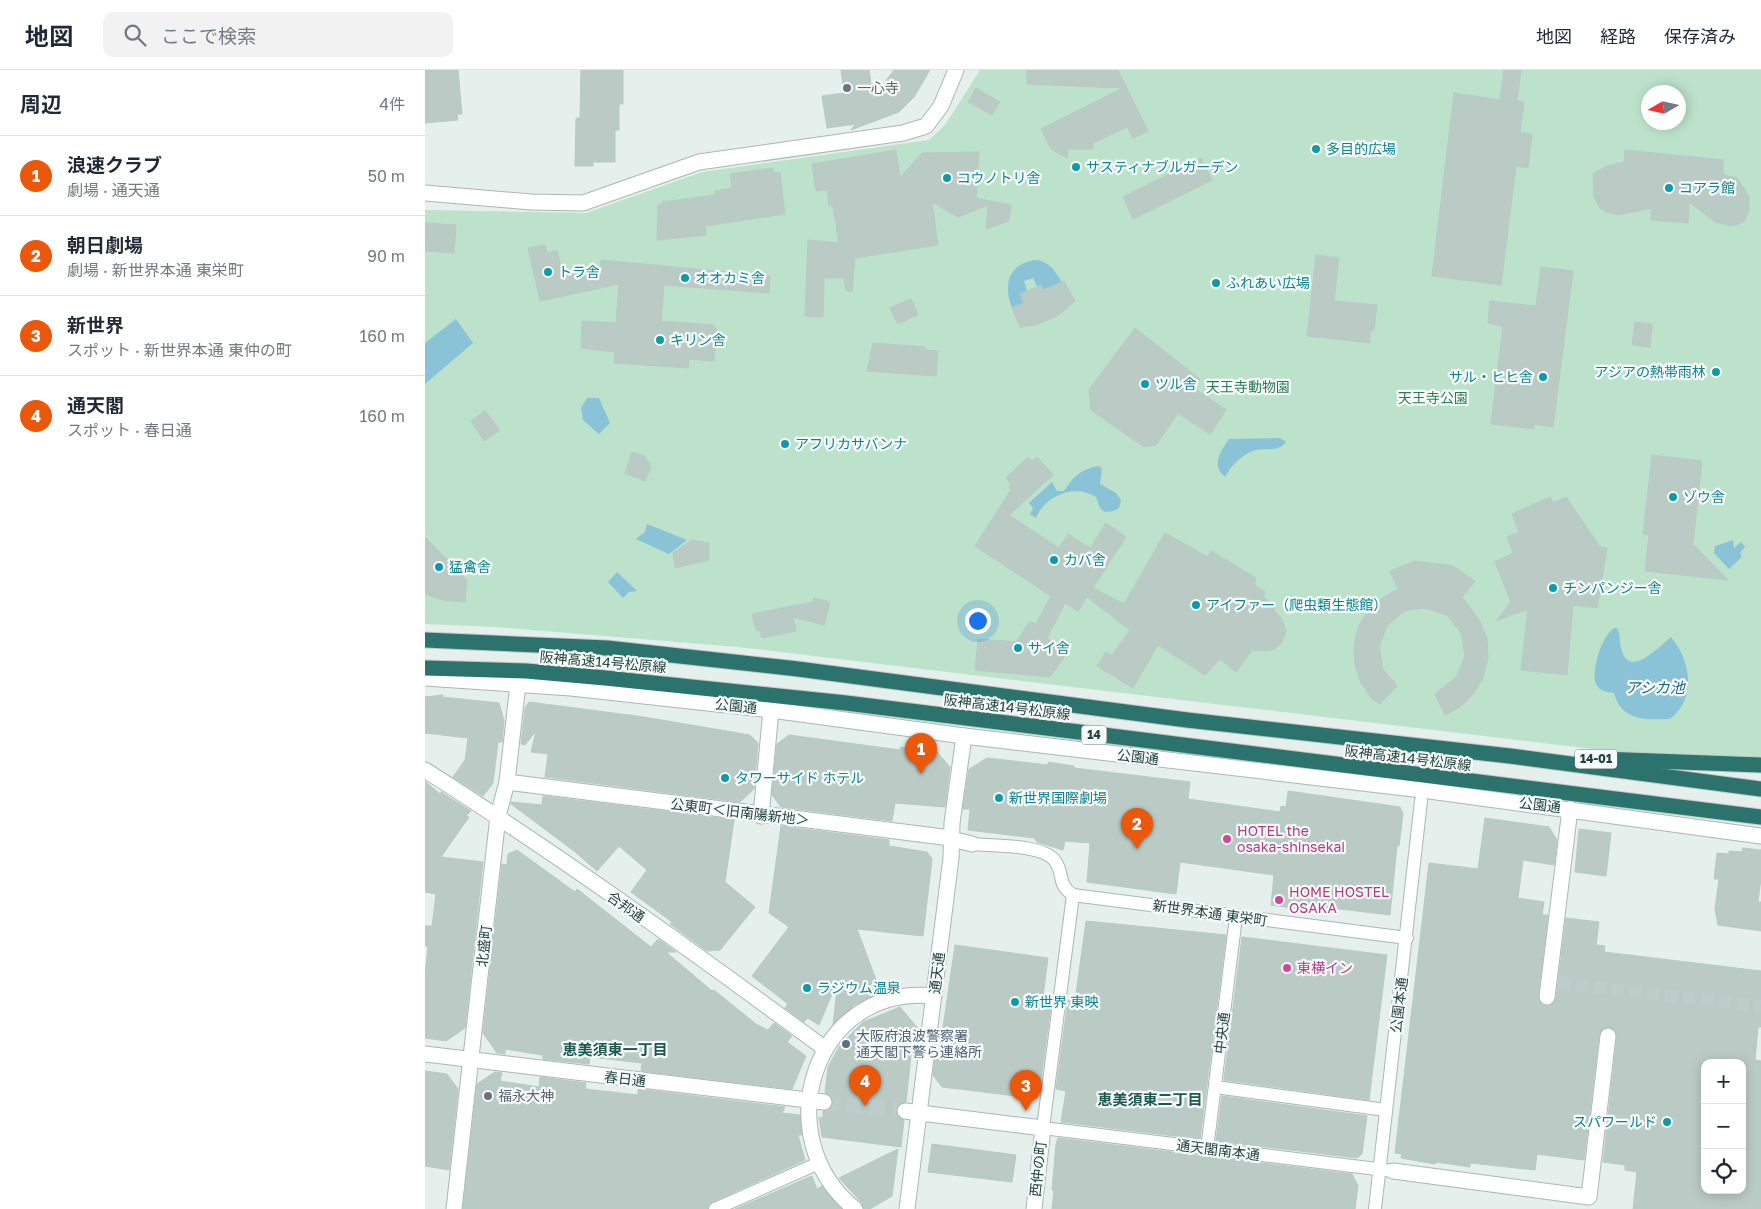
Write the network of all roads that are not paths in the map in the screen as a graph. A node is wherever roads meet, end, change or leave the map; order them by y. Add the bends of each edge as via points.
1 (957, 70) edge
2 (425, 194) edge
3 (425, 640) edge
4 (425, 668) edge
5 (425, 678) edge
6 (518, 684) junction
7 (771, 710) junction
8 (964, 736) junction
9 (1510, 756) junction
10 (1761, 765) edge
11 (425, 770) edge
12 (507, 782) junction
13 (1761, 789) edge
14 (1421, 801) dead end
15 (1570, 809) junction
16 (499, 816) junction
17 (761, 816) junction
18 (1761, 818) edge
19 (1761, 836) edge
20 (951, 840) junction
21 (972, 844) joint
22 (1073, 895) junction
23 (1237, 917) junction
24 (1407, 938) junction
25 (1551, 987) dead end
26 (934, 996) junction
27 (1608, 1036) dead end
28 (824, 1048) junction
29 (425, 1054) edge
30 (471, 1060) junction
31 (1215, 1087) junction
32 (817, 1101) junction
33 (1386, 1110) junction
34 (912, 1112) junction
35 (1043, 1128) junction
36 (1207, 1149) junction
37 (819, 1163) junction
38 (1386, 1170) junction
39 (454, 1209) edge
40 (715, 1209) edge
41 (855, 1209) edge
42 (907, 1209) edge
43 (1034, 1209) edge
44 (1375, 1209) edge

1 - 2 street via 941,106 926,126 903,133 699,162 583,203
3 - 9 highway, 阪神高速14号松原線 / 14 via 607,648 798,669 1187,720
4 - 18 highway, 阪神高速14号松原線 / 14 via 526,671 847,702
5 - 6 street, 公園通
6 - 7 street, 公園通
6 - 12 street, 北盛町
7 - 8 street, 公園通
7 - 17 street
8 - 15 street, 公園通
8 - 20 street, 通天通
9 - 10 highway, 14-01
9 - 13 highway, 阪神高速14号松原線 / 14
11 - 16 street, 合邦通
12 - 16 street, 北盛町
12 - 17 street, 公東町＜旧南陽新地＞
14 - 24 street, 公園本通
15 - 19 street, 公園通
15 - 25 street
16 - 28 street, 合邦通
16 - 30 street, 北盛町
17 - 20 street, 公東町＜旧南陽新地＞
20 - 21 street, 公東町＜旧南陽新地＞
20 - 26 street, 通天通
21 - 22 street via 1028,849 1050,855 1057,864 1064,888
22 - 23 street, 新世界本通 東栄町
22 - 35 street
23 - 24 street, 新世界本通 東栄町
23 - 31 street, 中央通
24 - 33 street, 公園本通
26 - 28 street via 892,999 864,1010 849,1020
26 - 34 street, 通天通
27 - 38 street via 1589,1197
28 - 32 street via 812,1082
29 - 30 street, 春日通
30 - 32 street, 春日通
30 - 39 street, 北盛町
31 - 33 street
31 - 36 street, 中央通
32 - 37 street via 810,1132
33 - 38 street, 公園本通
34 - 35 street
34 - 42 street, 通天通
35 - 36 street, 通天閣南本通
35 - 43 street, 西仲の町
36 - 38 street, 通天閣南本通
37 - 40 street
37 - 41 street via 839,1196
38 - 44 street, 公園本通

